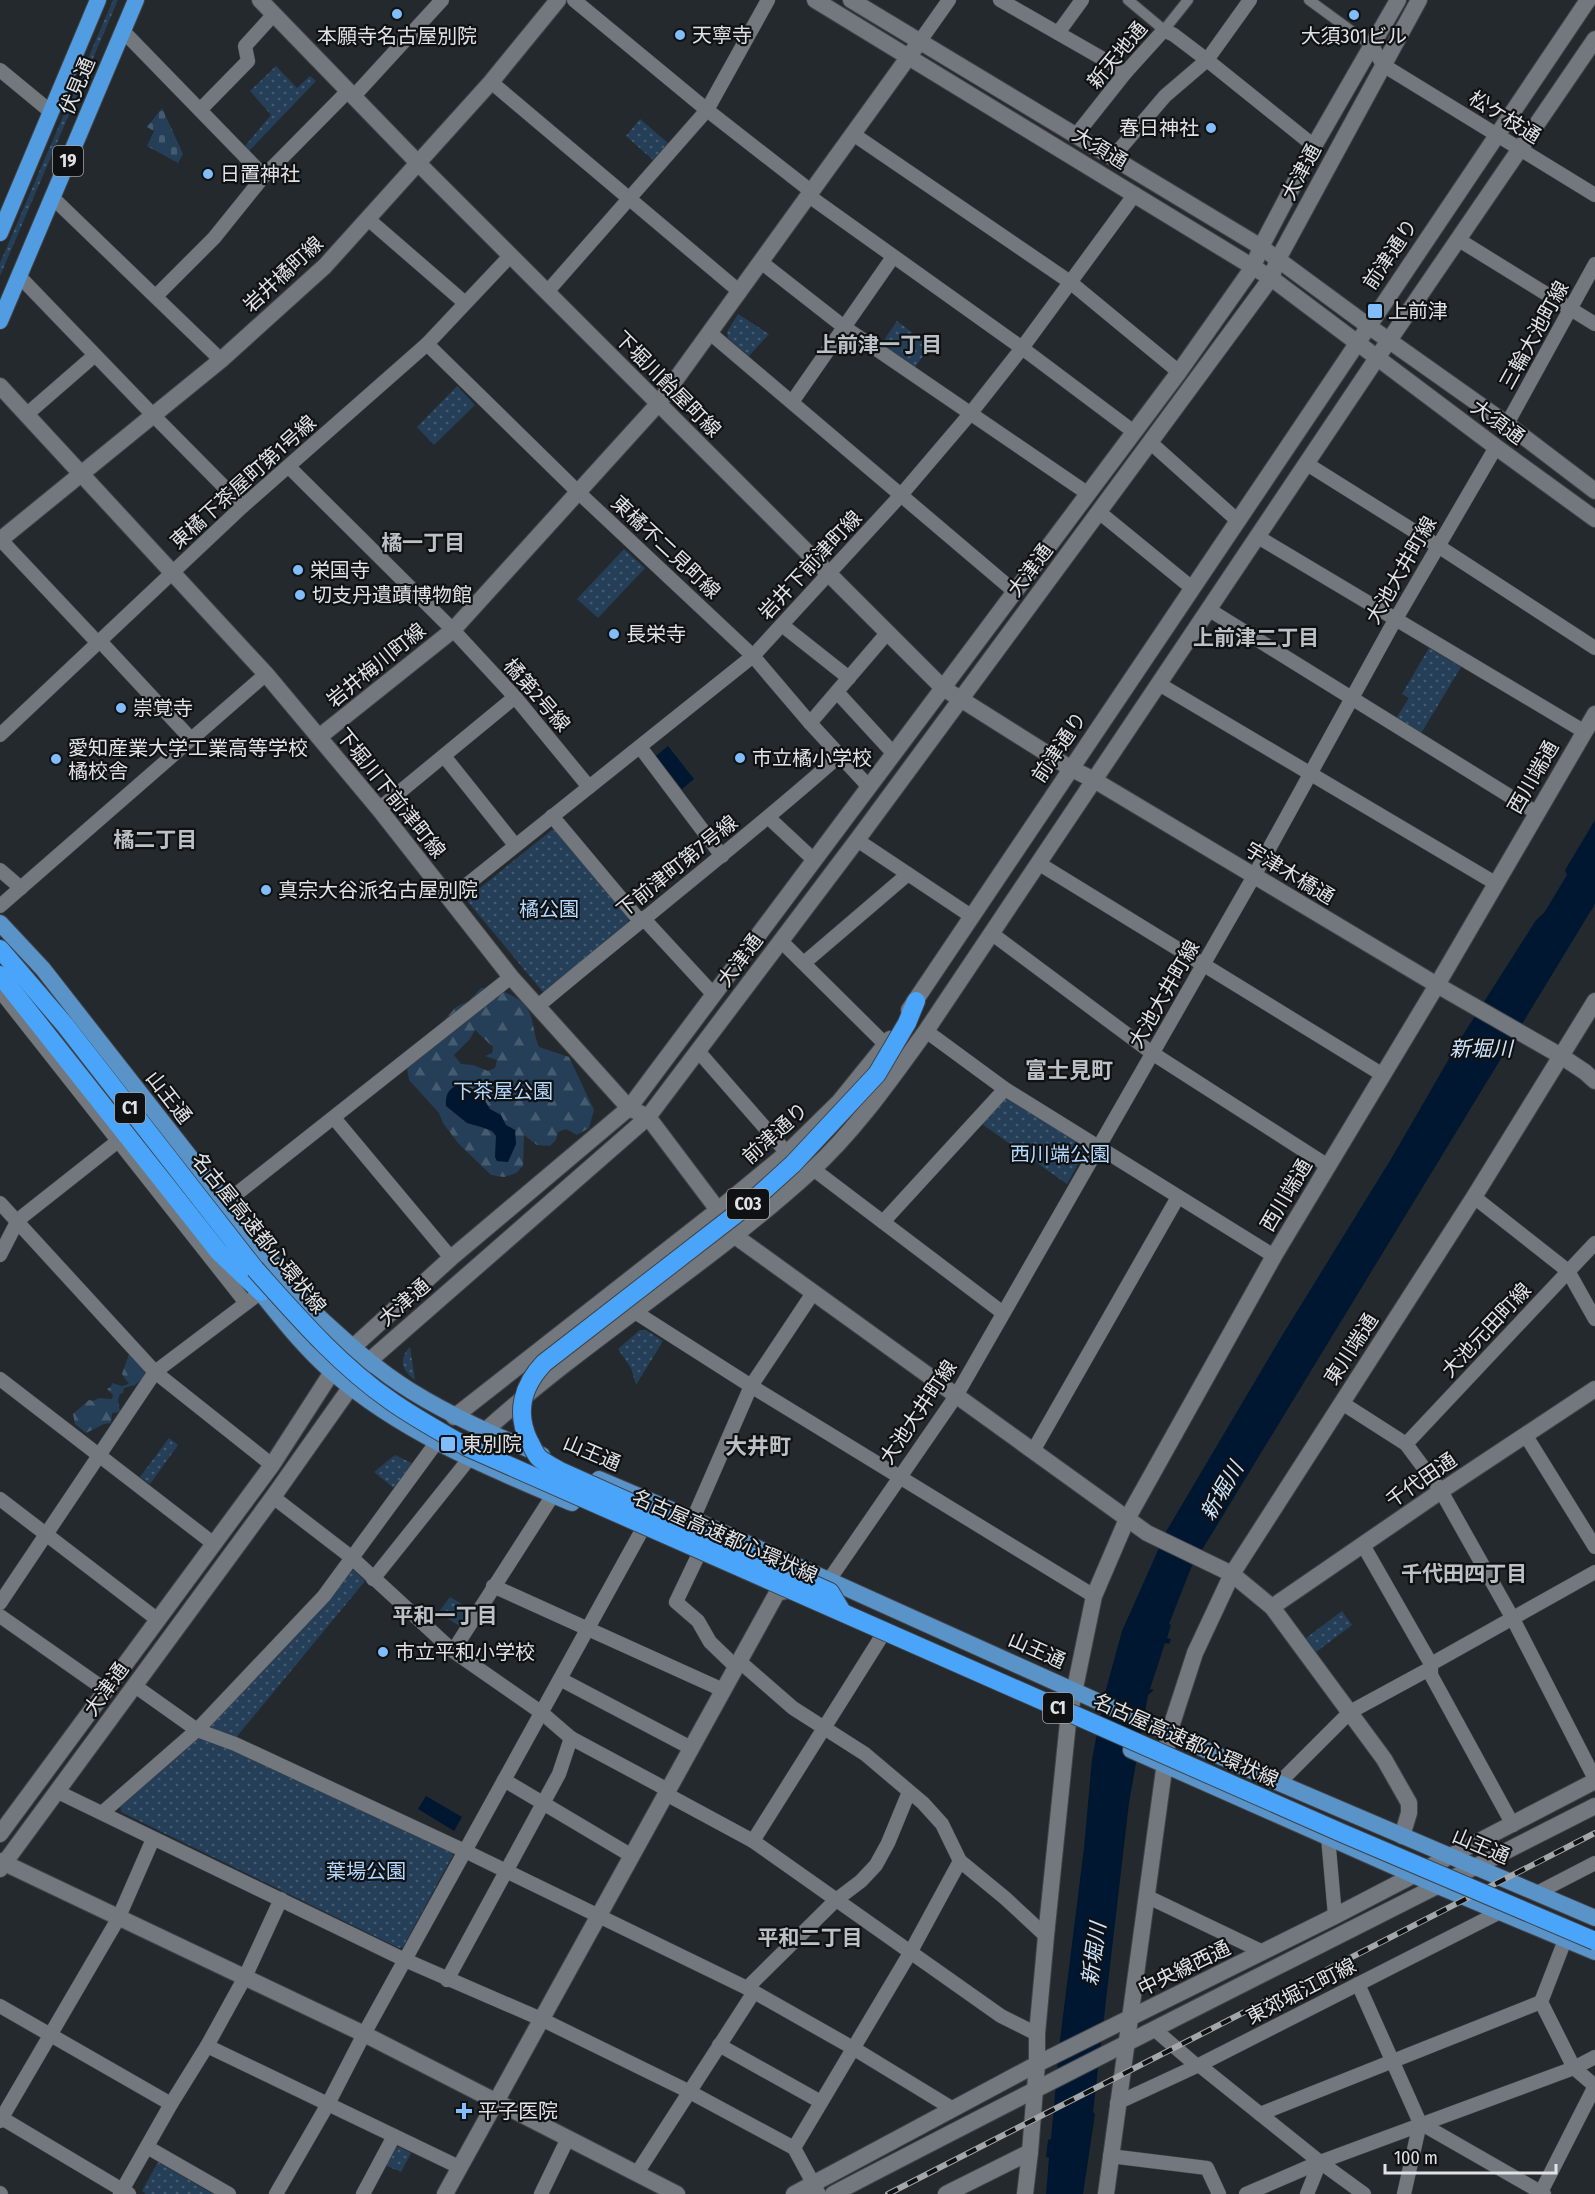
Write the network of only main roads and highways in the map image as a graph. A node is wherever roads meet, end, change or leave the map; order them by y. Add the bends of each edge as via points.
1 (98, 0) edge
2 (136, 0) edge
3 (4, 215) edge
4 (0, 233) edge
5 (0, 321) edge
6 (0, 923) edge
7 (0, 949) edge
8 (0, 966) edge
9 (0, 975) edge
10 (916, 1001) road end
11 (253, 1297) junction
12 (842, 1612) junction
13 (1595, 1918) edge
14 (1595, 1941) edge
15 (1595, 1952) edge

1 - 3 highway, 伏見通 / 19
2 - 5 highway, 伏見通 / 19
3 - 4 highway, 伏見通 / 19
6 - 13 main road, 山王通 via 43,969 305,1304 352,1348 409,1390 485,1431 693,1519 1279,1783
7 - 12 highway, 名古屋高速都心環状線 / C1, bridge via 65,1025 255,1269 318,1339 383,1395 467,1447
8 - 11 main road
9 - 11 highway
10 - 12 highway, C03, bridge via 877,1074 793,1164 749,1204 544,1363 534,1373 521,1408 530,1443 539,1458 560,1471 830,1592
11 - 15 main road via 332,1372 391,1415 469,1460
12 - 14 highway, 名古屋高速都心環状線 / C1, bridge

